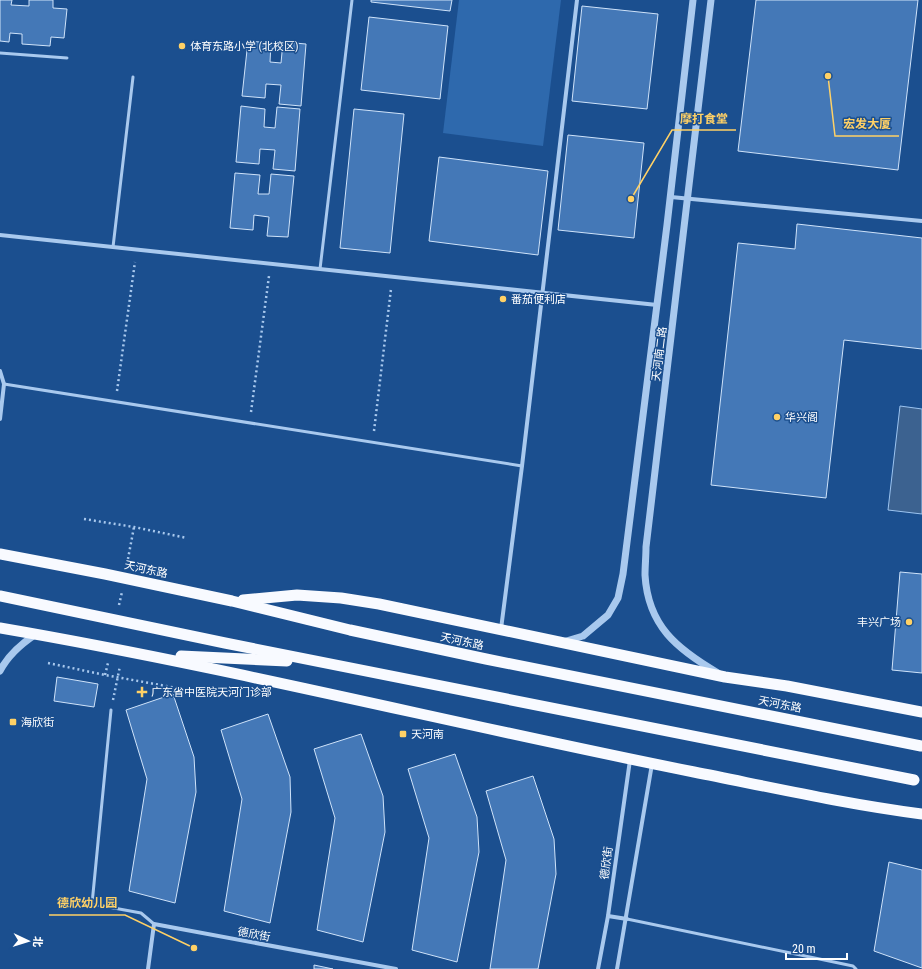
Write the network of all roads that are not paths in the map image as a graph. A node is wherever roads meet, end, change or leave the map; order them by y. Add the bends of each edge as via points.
1 (352, 0) edge
2 (577, 0) edge
3 (693, 0) edge
4 (711, 0) edge
5 (0, 53) edge
6 (67, 58) dead end
7 (133, 78) dead end
8 (671, 197) junction
9 (689, 199) junction
10 (922, 221) edge
11 (0, 235) edge
12 (113, 247) junction
13 (320, 269) junction
14 (542, 292) junction
15 (657, 305) junction
16 (0, 371) edge
17 (4, 384) junction
18 (0, 419) edge
19 (522, 466) junction
20 (0, 548) edge
21 (0, 554) edge
22 (19, 558) junction
23 (0, 596) edge
24 (232, 601) junction
25 (0, 628) edge
26 (501, 629) junction
27 (36, 634) junction
28 (563, 642) junction
29 (142, 654) junction
30 (325, 663) junction
31 (0, 671) edge
32 (725, 677) junction
33 (111, 710) road end
34 (922, 712) edge
35 (921, 746) dead end
36 (630, 759) junction
37 (652, 764) junction
38 (914, 780) dead end
39 (922, 814) edge
40 (608, 916) junction
41 (627, 919) junction
42 (154, 924) junction
43 (148, 969) edge
44 (396, 969) edge
45 (598, 969) edge
46 (618, 969) edge
47 (856, 969) edge

1 - 13 lane
2 - 14 street
3 - 8 street, 天河南二路
4 - 9 street, 天河南二路
5 - 6 lane
7 - 12 lane
8 - 9 street
8 - 15 street, 天河南二路
9 - 10 street
9 - 32 street, 天河南二路 via 646,547 645,575 655,618 674,642 696,660
11 - 12 street
12 - 13 street
13 - 14 street
14 - 15 street
14 - 19 street
15 - 28 street, 天河南二路 via 618,598 608,615 597,625 583,636
16 - 17 street
17 - 18 street
17 - 19 lane
19 - 26 street
20 - 22 highway
21 - 22 highway, 天河东路
22 - 24 highway, 天河东路
23 - 30 highway
24 - 26 highway via 297,596 341,598
24 - 35 highway, 天河东路 via 350,630 486,659
25 - 27 highway
26 - 28 highway
27 - 29 highway
27 - 31 street via 13,652
28 - 32 highway
29 - 30 highway
29 - 36 highway
30 - 38 highway
32 - 34 highway
33 - 42 lane via 92,904 141,913
36 - 37 highway
36 - 40 street, 德欣街
37 - 39 highway via 857,804
37 - 41 street
40 - 41 street
40 - 45 street, 德欣街
41 - 46 street
41 - 47 lane via 853,966
42 - 43 street
42 - 44 street, 德欣街

